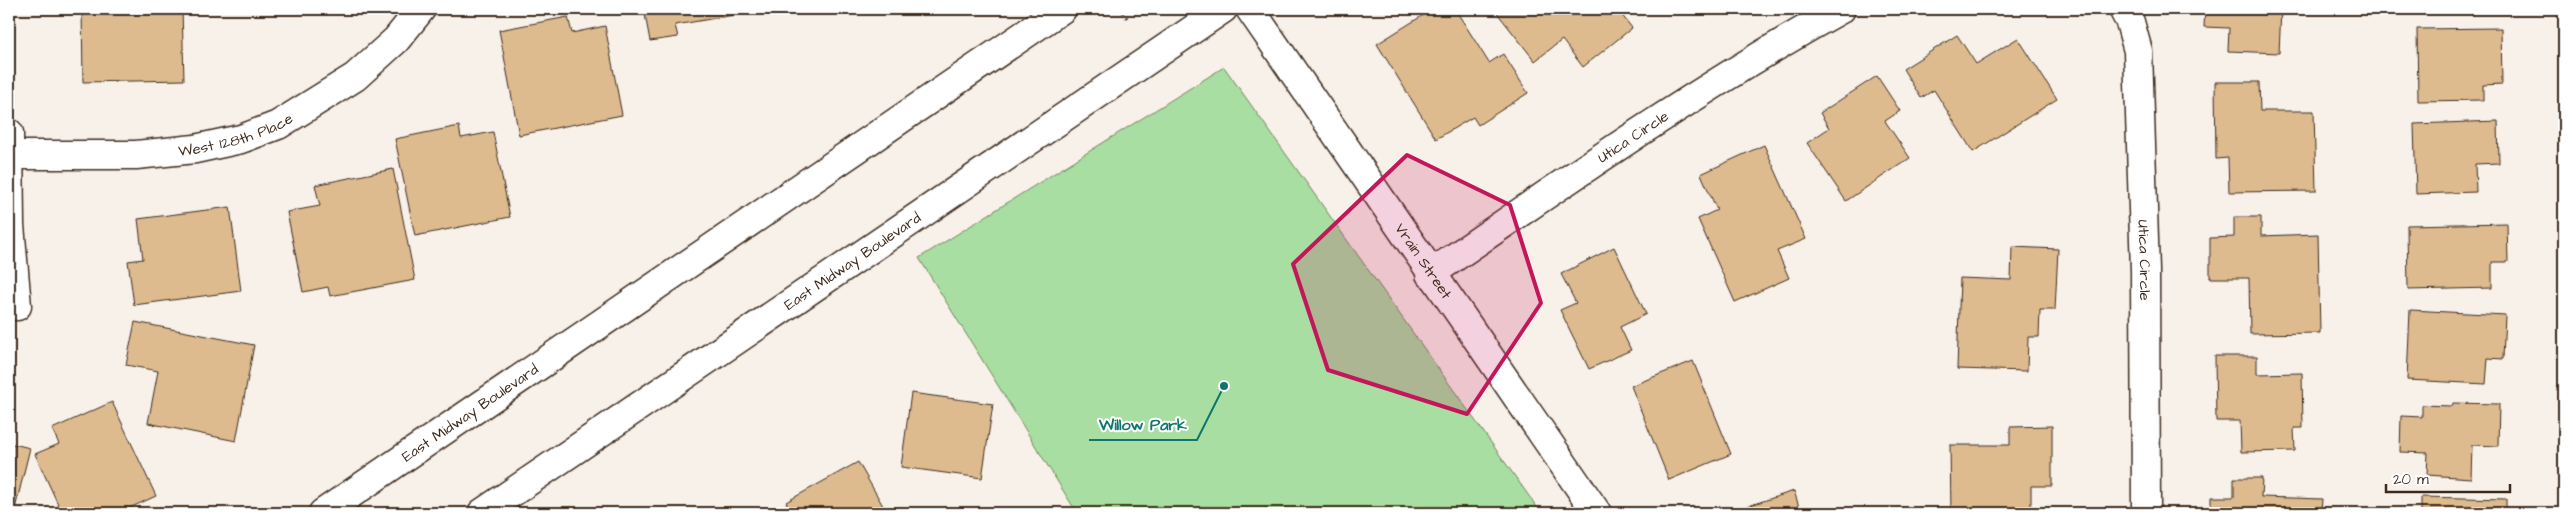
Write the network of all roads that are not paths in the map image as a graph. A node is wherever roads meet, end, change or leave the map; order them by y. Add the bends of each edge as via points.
1 (421, 9) edge
2 (1062, 9) edge
3 (1223, 9) edge
4 (1250, 9) edge
5 (1841, 9) edge
6 (2123, 9) edge
7 (9, 148) edge
8 (1430, 274) junction
9 (16, 306) dead end
10 (323, 513) edge
11 (482, 513) edge
12 (1597, 513) edge
13 (2146, 513) edge

1 - 7 street, West 128th Place via 396,40 356,77 278,125 240,139 195,149 136,155
2 - 10 street, East Midway Boulevard
3 - 11 street, East Midway Boulevard
4 - 8 street, Vrain Street
5 - 8 street, Utica Circle via 1759,55
6 - 13 street, Utica Circle via 2138,51 2145,272
7 - 9 street
8 - 12 street, Vrain Street

